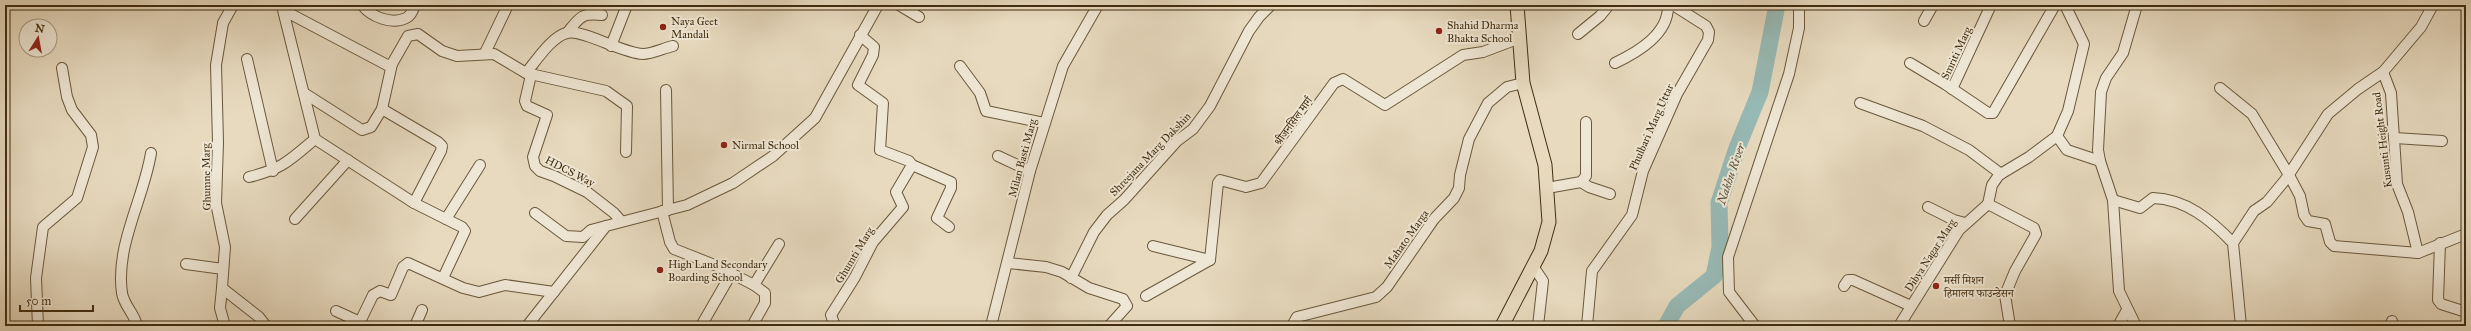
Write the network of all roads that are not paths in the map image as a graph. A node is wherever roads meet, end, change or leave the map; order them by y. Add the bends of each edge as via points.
1 (233, 5) edge
2 (362, 5) edge
3 (415, 5) edge
4 (508, 5) edge
5 (627, 5) edge
6 (878, 5) edge
7 (899, 5) edge
8 (1098, 5) edge
9 (1271, 5) edge
10 (1517, 5) edge
11 (1609, 5) edge
12 (1668, 5) edge
13 (1673, 5) edge
14 (1799, 5) edge
15 (1933, 5) edge
16 (1991, 5) edge
17 (2055, 5) edge
18 (2065, 5) edge
19 (2137, 5) edge
20 (2433, 5) edge
21 (281, 8) edge
22 (602, 15) dead end
23 (918, 17) dead end
24 (405, 19) junction
25 (1924, 21) dead end
26 (567, 33) junction
27 (412, 34) junction
28 (1578, 34) dead end
29 (860, 35) junction
30 (1520, 38) junction
31 (611, 46) junction
32 (673, 46) dead end
33 (485, 53) junction
34 (247, 59) dead end
35 (1615, 63) dead end
36 (1910, 63) dead end
37 (392, 64) junction
38 (960, 66) dead end
39 (62, 68) dead end
40 (2383, 72) junction
41 (528, 74) junction
42 (1523, 83) junction
43 (2220, 88) dead end
44 (1952, 89) junction
45 (666, 90) dead end
46 (304, 93) junction
47 (1860, 103) dead end
48 (382, 109) junction
49 (1586, 122) dead end
50 (1044, 123) junction
51 (2057, 136) junction
52 (2395, 138) junction
53 (314, 139) junction
54 (2442, 140) dead end
55 (626, 152) dead end
56 (151, 153) dead end
57 (998, 156) dead end
58 (348, 160) junction
59 (2100, 161) junction
60 (912, 164) junction
61 (480, 165) dead end
62 (1030, 171) junction
63 (273, 172) junction
64 (2001, 174) junction
65 (2289, 175) junction
66 (249, 178) dead end
67 (1581, 182) junction
68 (1547, 188) junction
69 (1610, 194) dead end
70 (2113, 200) junction
71 (414, 203) junction
72 (1988, 204) junction
73 (1928, 208) dead end
74 (665, 210) junction
75 (534, 213) dead end
76 (295, 219) dead end
77 (446, 219) junction
78 (621, 221) junction
79 (1965, 223) junction
80 (606, 226) junction
81 (950, 227) dead end
82 (2466, 234) edge
83 (2233, 243) junction
84 (2440, 243) junction
85 (779, 244) dead end
86 (1153, 246) dead end
87 (2418, 252) junction
88 (1210, 260) junction
89 (1008, 263) junction
90 (186, 264) dead end
91 (1533, 266) junction
92 (223, 269) junction
93 (730, 274) junction
94 (443, 278) junction
95 (1071, 278) junction
96 (754, 285) junction
97 (1844, 286) dead end
98 (222, 288) junction
99 (554, 292) junction
100 (1146, 296) dead end
101 (1911, 306) junction
102 (422, 310) dead end
103 (2127, 310) junction
104 (336, 311) dead end
105 (2466, 312) edge
106 (359, 324) edge
107 (38, 326) edge
108 (137, 326) edge
109 (225, 326) edge
110 (266, 326) edge
111 (415, 326) edge
112 (527, 326) edge
113 (701, 326) edge
114 (752, 326) edge
115 (835, 326) edge
116 (990, 326) edge
117 (1109, 326) edge
118 (1292, 326) edge
119 (1502, 326) edge
120 (1538, 326) edge
121 (1587, 326) edge
122 (1755, 326) edge
123 (1899, 326) edge
124 (2010, 326) edge
125 (2118, 326) edge
126 (2136, 326) edge
127 (2241, 326) edge

1 - 92 street, Ghumne Marg via 223,23 216,65 216,203 225,247
2 - 24 street via 376,18
3 - 24 street
4 - 33 street
5 - 31 street
6 - 29 street
7 - 23 street
8 - 50 street, Milan Basti Marg via 1063,66
9 - 95 street, Shreejana Marg Dakshin via 1249,31 1210,106 1193,129 1177,141 1124,200 1107,215 1094,232
10 - 30 main road
11 - 28 street
12 - 35 street via 1668,15 1660,30 1644,48
13 - 121 street, Phulbari Marg Uttar via 1706,26 1709,32 1708,40 1677,94 1643,171 1632,215 1592,271
14 - 122 street via 1799,28 1789,74 1728,257 1729,292
15 - 25 street
16 - 44 street, Smriti Marg
17 - 44 street via 1994,113 1988,113
18 - 51 street via 2084,44 2068,111
19 - 59 street via 2123,53 2106,78 2101,92 2098,150
20 - 40 street via 2421,27
21 - 37 street via 387,65
21 - 46 street
22 - 26 street, HDCS Way via 587,13 579,17
24 - 27 street
26 - 31 street via 579,33
26 - 41 street, HDCS Way via 548,46
27 - 33 street via 418,34 442,51 457,56
27 - 37 street via 408,36
29 - 60 street via 874,47 858,85 883,103 880,150
29 - 74 street via 814,118 779,150 733,183 687,205
30 - 42 main road
30 - 88 street, श्रीजनसिल मार्ग via 1483,52 1463,55 1385,105 1343,79 1334,83 1261,183 1246,188 1220,180
31 - 32 street via 645,54
33 - 41 street via 502,57
34 - 63 street
36 - 44 street
37 - 48 street
38 - 50 street via 980,93 986,111
39 - 107 street via 72,110 91,135 93,147 77,198 43,227 36,278
40 - 52 street, Kusunti Height Road via 2391,94
40 - 65 street via 2328,114
41 - 55 street via 606,91 625,103 628,109
41 - 78 street, HDCS Way via 525,101 527,106 547,116 532,157 535,166 540,171 587,192
42 - 68 main road via 1545,165
42 - 118 street, Mahato Marga via 1507,87 1488,103 1469,139 1459,188 1454,198 1434,219 1388,287 1376,297 1297,317
43 - 65 street via 2252,114
45 - 74 street
46 - 48 street via 362,130 371,127
46 - 53 street
47 - 64 street via 1923,126 1969,150
48 - 71 street via 442,146
49 - 67 street via 1586,176
50 - 62 street, Milan Basti Marg
51 - 59 street via 2066,150
51 - 64 street
52 - 54 street
52 - 87 street, Kusunti Height Road via 2397,184 2408,212
53 - 58 street
53 - 63 street
56 - 108 street via 123,258 122,292 126,307
57 - 62 street
58 - 71 street
58 - 76 street
59 - 70 street
60 - 81 street via 950,182 951,188 937,218
60 - 115 street, Ghumti Marg via 896,192 903,207 873,242 831,315
61 - 77 street
62 - 89 street, Milan Basti Marg
63 - 66 street
64 - 72 street via 1992,185
65 - 83 street via 2267,202 2254,210
65 - 87 street via 2300,196 2304,215 2308,221 2325,224 2330,242 2334,246
67 - 68 street
67 - 69 street
68 - 91 main road via 1549,222 1541,251
70 - 83 street via 2140,208 2153,198 2163,198 2193,208
70 - 103 street via 2119,291
71 - 77 street
72 - 79 street, Dibya Nagar Marg
72 - 124 street via 2034,228 2036,234 2005,295
73 - 79 street
74 - 78 street
74 - 93 street via 670,242 674,249
75 - 80 street via 566,236 583,237 591,230
77 - 94 street via 465,231
78 - 80 street
79 - 101 street, Dibya Nagar Marg
80 - 99 street
82 - 84 street
83 - 127 street
84 - 87 street
84 - 105 street via 2438,300 2441,304
85 - 96 street
86 - 88 street
88 - 100 street
89 - 95 street via 1046,267
89 - 116 street, Milan Basti Marg
90 - 92 street
91 - 119 main road
91 - 120 street via 1543,281
92 - 98 street, Ghumne Marg
93 - 96 street
93 - 113 street
94 - 99 street via 463,288 479,292 505,285
94 - 106 street via 408,263 393,293 389,296 380,291 376,292
95 - 117 street via 1088,288 1126,302 1122,313
96 - 114 street via 766,297
97 - 101 street via 1848,280 1853,280
98 - 109 street, Ghumne Marg via 220,308
98 - 110 street via 259,317
99 - 112 street
101 - 123 street, Dibya Nagar Marg
102 - 111 street
103 - 125 street
103 - 126 street
104 - 106 street

